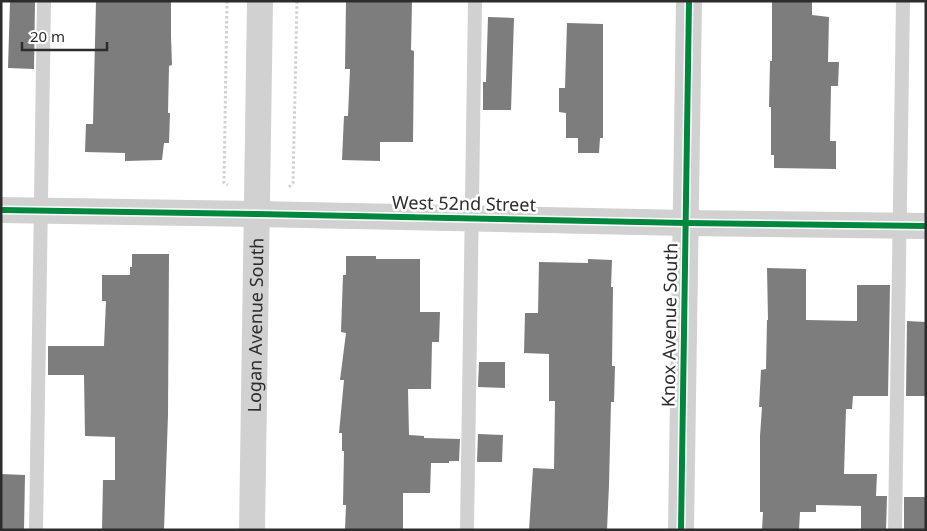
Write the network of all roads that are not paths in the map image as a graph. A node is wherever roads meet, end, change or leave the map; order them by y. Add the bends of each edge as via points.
1 (44, 1) edge
2 (260, 1) edge
3 (475, 1) edge
4 (689, 1) edge
5 (903, 1) edge
6 (1, 210) edge
7 (41, 211) junction
8 (257, 214) junction
9 (471, 218) junction
10 (686, 223) junction
11 (899, 225) junction
12 (926, 226) edge
13 (36, 530) edge
14 (252, 530) edge
15 (467, 530) edge
16 (681, 530) edge
17 (895, 530) edge

1 - 7 lane
2 - 8 street, Logan Avenue South
3 - 9 lane
4 - 10 street, Knox Avenue South
5 - 11 lane
6 - 7 street, West 52nd Street
7 - 8 street, West 52nd Street
7 - 13 lane
8 - 9 street, West 52nd Street
8 - 14 street, Logan Avenue South
9 - 10 street, West 52nd Street
9 - 15 lane
10 - 11 street, West 52nd Street
10 - 16 street, Knox Avenue South
11 - 12 street, West 52nd Street
11 - 17 lane

